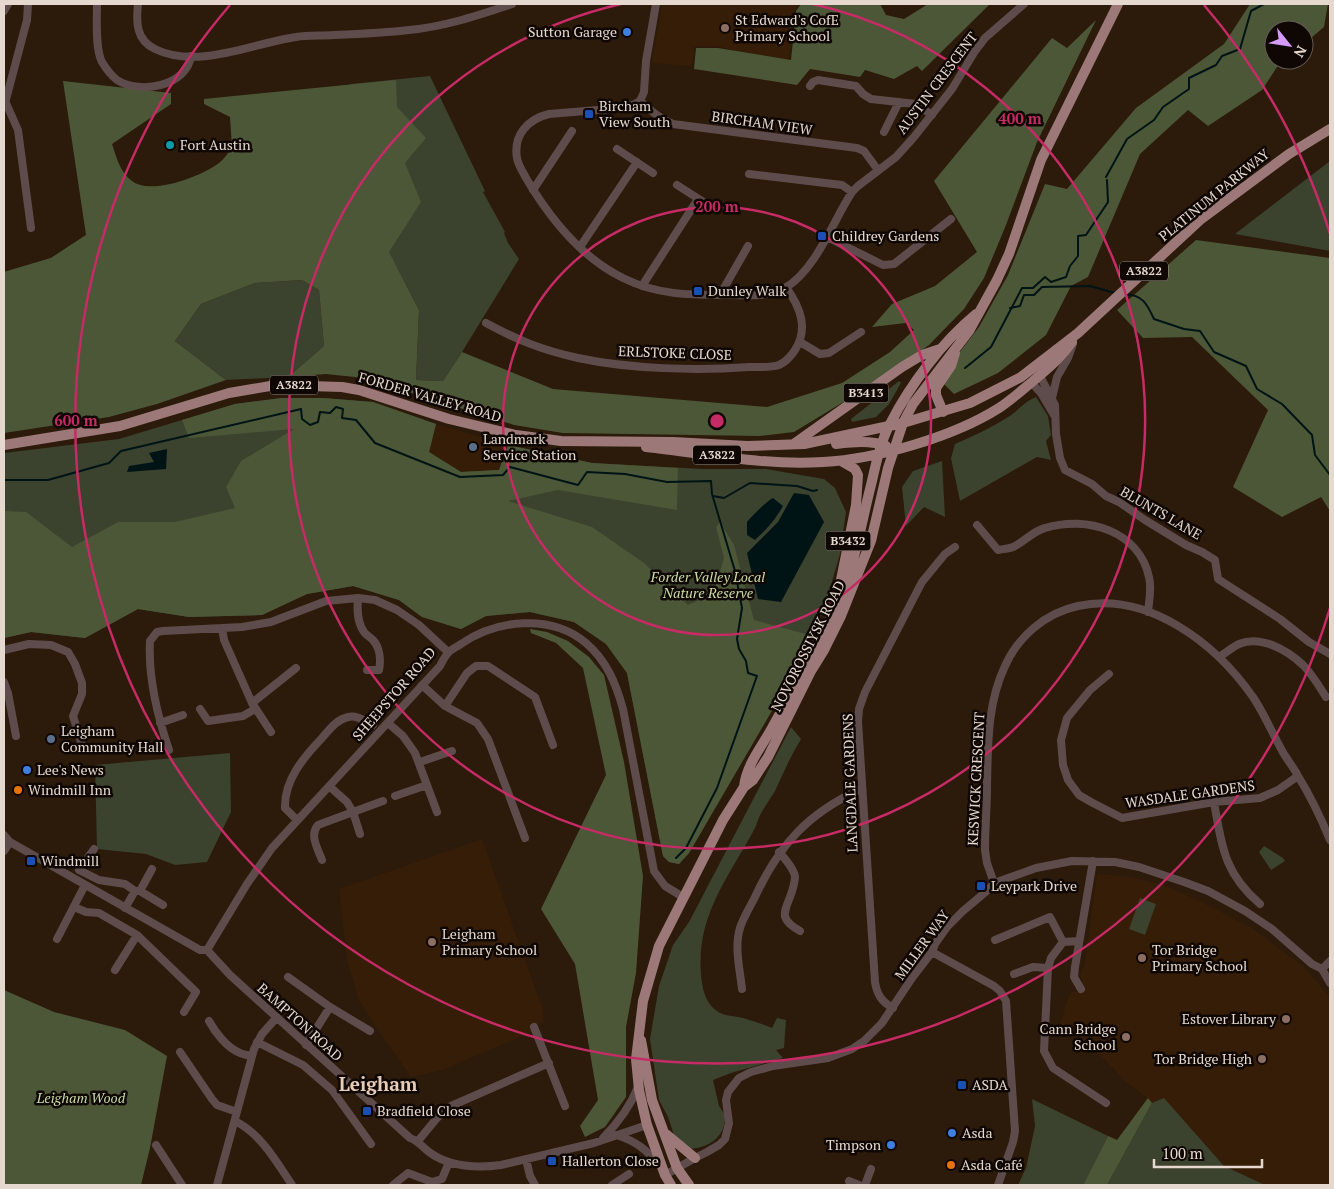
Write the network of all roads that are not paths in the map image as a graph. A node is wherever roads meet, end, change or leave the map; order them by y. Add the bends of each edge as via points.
1 (8, 4) edge
2 (28, 4) edge
3 (97, 4) edge
4 (138, 4) edge
5 (512, 4) edge
6 (656, 4) edge
7 (1024, 4) edge
8 (1118, 4) edge
9 (488, 8) edge
10 (4, 11) edge
11 (191, 56) junction
12 (810, 86) dead end
13 (640, 101) junction
14 (898, 102) junction
15 (5, 105) edge
16 (932, 115) junction
17 (1330, 129) edge
18 (572, 131) dead end
19 (884, 132) dead end
20 (617, 149) dead end
21 (637, 162) junction
22 (878, 170) junction
23 (653, 173) dead end
24 (749, 174) dead end
25 (677, 185) dead end
26 (533, 190) junction
27 (852, 192) junction
28 (698, 199) junction
29 (716, 210) dead end
30 (952, 219) dead end
31 (32, 228) dead end
32 (827, 237) junction
33 (748, 246) dead end
34 (580, 247) junction
35 (642, 286) junction
36 (786, 287) junction
37 (720, 295) junction
38 (980, 311) junction
39 (486, 323) dead end
40 (861, 332) dead end
41 (1078, 333) junction
42 (800, 342) junction
43 (941, 349) junction
44 (956, 350) junction
45 (1040, 376) junction
46 (1021, 377) junction
47 (1031, 382) junction
48 (1052, 398) junction
49 (943, 412) junction
50 (928, 416) joint
51 (1055, 417) junction
52 (903, 423) junction
53 (890, 426) junction
54 (585, 441) junction
55 (799, 444) junction
56 (4, 445) edge
57 (880, 449) junction
58 (893, 451) junction
59 (841, 461) junction
60 (977, 525) dead end
61 (955, 547) dead end
62 (358, 598) junction
63 (839, 599) junction
64 (1148, 612) junction
65 (222, 628) junction
66 (4, 650) edge
67 (448, 652) junction
68 (1330, 654) edge
69 (1220, 657) junction
70 (296, 668) dead end
71 (367, 670) dead end
72 (1108, 674) dead end
73 (4, 682) edge
74 (422, 685) junction
75 (1326, 697) dead end
76 (254, 706) junction
77 (445, 706) junction
78 (200, 709) dead end
79 (183, 715) dead end
80 (160, 723) junction
81 (388, 723) junction
82 (373, 725) dead end
83 (271, 732) dead end
84 (16, 736) dead end
85 (553, 745) dead end
86 (83, 748) dead end
87 (169, 750) dead end
88 (452, 751) dead end
89 (420, 762) junction
90 (1298, 776) junction
91 (427, 784) junction
92 (329, 786) junction
93 (744, 787) junction
94 (861, 789) junction
95 (395, 796) dead end
96 (383, 801) dead end
97 (1214, 802) junction
98 (354, 812) junction
99 (437, 812) dead end
100 (297, 820) junction
101 (1327, 824) edge
102 (360, 834) dead end
103 (4, 835) edge
104 (525, 838) dead end
105 (1330, 840) edge
106 (10, 842) junction
107 (94, 849) dead end
108 (4, 851) edge
109 (779, 852) junction
110 (322, 860) dead end
111 (1093, 861) junction
112 (152, 869) dead end
113 (994, 883) junction
114 (86, 885) junction
115 (137, 891) junction
116 (683, 897) junction
117 (1260, 904) dead end
118 (163, 905) dead end
119 (74, 907) junction
120 (125, 908) junction
121 (800, 931) dead end
122 (137, 934) junction
123 (57, 938) dead end
124 (995, 940) dead end
125 (1079, 941) junction
126 (1063, 942) junction
127 (207, 950) junction
128 (932, 952) junction
129 (1330, 961) edge
130 (1048, 968) junction
131 (1322, 969) junction
132 (115, 970) dead end
133 (1014, 974) dead end
134 (288, 977) dead end
135 (1330, 983) edge
136 (742, 989) dead end
137 (1080, 989) dead end
138 (330, 1008) junction
139 (893, 1008) junction
140 (184, 1012) dead end
141 (277, 1017) junction
142 (209, 1021) dead end
143 (534, 1027) dead end
144 (370, 1032) dead end
145 (640, 1034) junction
146 (257, 1042) junction
147 (306, 1045) junction
148 (180, 1052) dead end
149 (252, 1056) junction
150 (549, 1063) junction
151 (638, 1087) junction
152 (1106, 1103) dead end
153 (565, 1106) dead end
154 (237, 1112) junction
155 (235, 1121) junction
156 (647, 1125) junction
157 (661, 1126) junction
158 (616, 1135) junction
159 (418, 1141) junction
160 (599, 1141) junction
161 (371, 1144) dead end
162 (156, 1145) dead end
163 (695, 1158) junction
164 (526, 1159) junction
165 (449, 1162) junction
166 (678, 1168) junction
167 (871, 1169) dead end
168 (664, 1173) junction
169 (629, 1174) dead end
170 (849, 1181) dead end
171 (182, 1185) edge
172 (217, 1185) edge
173 (292, 1185) edge
174 (393, 1185) edge
175 (535, 1185) edge
176 (612, 1185) edge
177 (671, 1185) edge
178 (688, 1185) edge
179 (859, 1185) edge
180 (865, 1185) edge
181 (998, 1185) edge

1 - 10 street
2 - 15 street via 27,20
3 - 11 street via 96,30 101,60 116,80 151,87 170,81 190,65
4 - 11 street via 136,20 139,34 146,44 173,55
5 - 9 street
6 - 13 street
7 - 16 street, AUSTIN CRESCENT via 975,50
8 - 38 main road via 1041,160 1009,254
9 - 11 street via 446,24 411,30 296,37 222,54
12 - 14 street via 818,80 856,86 866,97
13 - 22 street, BIRCHAM VIEW via 673,124 857,148
13 - 26 street, AUSTIN CRESCENT via 628,107 549,114 532,120 518,138 517,158
14 - 16 street via 916,104
14 - 19 street
15 - 31 street via 18,130
16 - 22 street, AUSTIN CRESCENT via 896,157
17 - 41 main road, PLATINUM PARKWAY / A3822 via 1289,154 1200,220
18 - 26 street
20 - 21 street
21 - 23 street
21 - 34 street
22 - 27 street, AUSTIN CRESCENT
24 - 27 street via 842,185
25 - 28 street
26 - 34 street, AUSTIN CRESCENT
27 - 32 street, AUSTIN CRESCENT
28 - 29 street
28 - 35 street
30 - 32 street via 889,265
32 - 36 street, AUSTIN CRESCENT via 798,278
33 - 37 street
34 - 35 street, AUSTIN CRESCENT via 610,271
35 - 37 street, AUSTIN CRESCENT via 676,294
36 - 37 street, AUSTIN CRESCENT via 766,295
36 - 42 street via 795,299 802,319
38 - 43 main road
38 - 44 main road
39 - 42 street, ERLSTOKE CLOSE via 551,352 657,368 714,370 778,365 790,358
40 - 42 street via 829,353 820,354
41 - 45 main road, PLATINUM PARKWAY / A3822 via 1062,356
41 - 46 main road, PLATINUM PARKWAY / A3822
41 - 48 street via 1057,377
43 - 53 main road, B3413 via 916,380
43 - 55 main road, B3413 via 922,355 902,367
44 - 49 main road via 951,366 936,388
44 - 52 main road via 913,404
45 - 46 street
45 - 47 main road, PLATINUM PARKWAY / A3822
45 - 48 street, BLUNTS LANE
46 - 49 main road, PLATINUM PARKWAY / A3822 via 970,403
47 - 51 street
47 - 58 main road, PLATINUM PARKWAY / A3822 via 999,408 958,429
48 - 51 street, BLUNTS LANE
49 - 50 main road, PLATINUM PARKWAY / A3822
50 - 52 main road, FORDER VALLEY ROAD / A3822
51 - 68 street, BLUNTS LANE via 1060,458 1065,470 1215,560 1218,579
52 - 53 main road, FORDER VALLEY ROAD / A3822
52 - 58 main road, NOVOROSSIYSK ROAD
53 - 55 main road, FORDER VALLEY ROAD / A3822
53 - 57 main road, B3413
54 - 55 main road, FORDER VALLEY ROAD / A3822 via 747,446
54 - 56 main road, FORDER VALLEY ROAD / A3822 via 516,435 342,386 276,385 230,393 120,426
54 - 59 main road, FORDER VALLEY ROAD / A3822 via 788,462
55 - 57 main road via 815,446 856,442
57 - 58 main road, FORDER VALLEY ROAD / A3822
57 - 59 main road, FORDER VALLEY ROAD / A3822
57 - 63 main road, NOVOROSSIYSK ROAD / B3432 via 853,563
58 - 93 main road, NOVOROSSIYSK ROAD via 871,541 841,616 768,757 753,780
59 - 63 main road, B3432 via 855,469 858,475 856,505 838,589
60 - 64 street via 998,550 1011,548 1042,528 1061,524 1096,525 1118,534 1134,547 1146,567 1150,591
61 - 94 street, LANGDALE GARDENS via 922,582 865,692 858,722
62 - 65 street via 326,601 271,622
62 - 67 street via 375,600 397,610
62 - 71 street via 359,621 364,633 373,640 381,660 379,670
63 - 93 main road, NOVOROSSIYSK ROAD / B3432 via 758,752
64 - 69 street, KESWICK CRESCENT via 1172,622
64 - 113 street, KESWICK CRESCENT via 1103,603 1070,608 1038,624 1026,634 1004,667 989,723 985,853
65 - 76 street via 224,640
65 - 80 street via 163,631 153,636 149,648
66 - 86 street via 29,644 51,645 68,652 82,683 82,694 73,716
67 - 74 street, SHEEPSTOR ROAD
67 - 116 street, SHEEPSTOR ROAD via 485,630 525,623 570,633 594,651 611,674 618,691 654,871 665,886
69 - 75 street via 1240,644 1255,641 1270,644 1303,666
69 - 90 street, KESWICK CRESCENT via 1254,698
70 - 76 street
72 - 97 street, WASDALE GARDENS via 1067,718 1060,750 1068,780 1091,802 1122,818
73 - 84 street
74 - 77 street
74 - 81 street, SHEEPSTOR ROAD
76 - 78 street via 243,716 208,721
76 - 83 street
77 - 85 street via 467,672 476,666 488,666 535,697
77 - 104 street via 477,724 488,739
79 - 80 street
80 - 87 street
81 - 89 street via 411,746
81 - 92 street, SHEEPSTOR ROAD
82 - 100 street via 350,716 337,721 303,759 289,784 284,802 285,808
88 - 89 street
89 - 91 street
90 - 97 street, WASDALE GARDENS via 1260,798
90 - 101 street, KESWICK CRESCENT
91 - 95 street
91 - 99 street
92 - 98 street
92 - 100 street, SHEEPSTOR ROAD
93 - 116 main road, NOVOROSSIYSK ROAD / B3432
94 - 109 street via 810,819
94 - 139 street, LANGDALE GARDENS via 875,982 882,1001
96 - 98 street
97 - 117 street via 1229,868 1246,892
98 - 102 street
98 - 110 street via 315,829 313,834
100 - 127 street, SHEEPSTOR ROAD via 255,872
101 - 105 street, KESWICK CRESCENT
103 - 106 street
106 - 108 street
106 - 114 street
107 - 115 street via 79,870 99,880 125,884
109 - 121 street via 795,877 784,912 785,920
109 - 136 street via 740,929 738,953
111 - 113 street, MILLER WAY via 1052,864
111 - 125 street
111 - 131 street, MILLER WAY via 1139,867 1208,891 1272,929
112 - 115 street
113 - 128 street, MILLER WAY via 947,927
114 - 119 street
114 - 120 street
115 - 118 street
115 - 120 street
116 - 145 main road, NOVOROSSIYSK ROAD / B3432 via 659,946 643,1001
119 - 122 street via 99,913
119 - 123 street
120 - 127 street via 192,946
122 - 132 street
122 - 140 street via 196,992
124 - 126 street via 1050,918
125 - 126 street
125 - 137 street via 1074,977
126 - 130 street
127 - 141 street, BAMPTON ROAD via 226,972
128 - 139 street, MILLER WAY
128 - 181 street via 994,986 1006,1001 1015,1131
129 - 131 street
130 - 133 street via 1033,967
130 - 152 street via 1044,1051 1053,1068
131 - 135 street, MILLER WAY
134 - 138 street
138 - 144 street
138 - 147 street
139 - 163 street, MILLER WAY via 873,1033 852,1049 828,1058 773,1066 739,1078 726,1100 729,1123 725,1139
141 - 146 street
141 - 147 street, BAMPTON ROAD
142 - 149 street via 214,1031 234,1050
143 - 150 street
145 - 151 main road, NOVOROSSIYSK ROAD / B3432 via 636,1059
145 - 157 main road, NOVOROSSIYSK ROAD / B3432 via 652,1100
146 - 149 street
146 - 161 street via 303,1065 332,1090
147 - 159 street, BAMPTON ROAD via 389,1120
148 - 154 street via 212,1099
149 - 154 street
150 - 153 street
150 - 159 street via 451,1106
151 - 156 main road, NOVOROSSIYSK ROAD / B3432
151 - 160 street via 621,1119
154 - 155 street
155 - 172 street
155 - 173 street via 258,1136
156 - 157 main road
156 - 158 street, BAMPTON ROAD
156 - 168 main road, NOVOROSSIYSK ROAD / B3432
157 - 163 main road
157 - 166 main road, NOVOROSSIYSK ROAD / B3432
158 - 160 street, BAMPTON ROAD
158 - 168 street via 636,1142
159 - 165 street, BAMPTON ROAD via 428,1152
160 - 164 street, BAMPTON ROAD
162 - 171 street
163 - 166 street, MILLER WAY
164 - 165 street, BAMPTON ROAD via 491,1166
164 - 175 street
165 - 174 street via 442,1179 432,1182 408,1173
166 - 168 street, MILLER WAY
166 - 178 main road, NOVOROSSIYSK ROAD / B3432
167 - 180 street
168 - 177 main road, NOVOROSSIYSK ROAD / B3432
169 - 176 street
170 - 179 street

